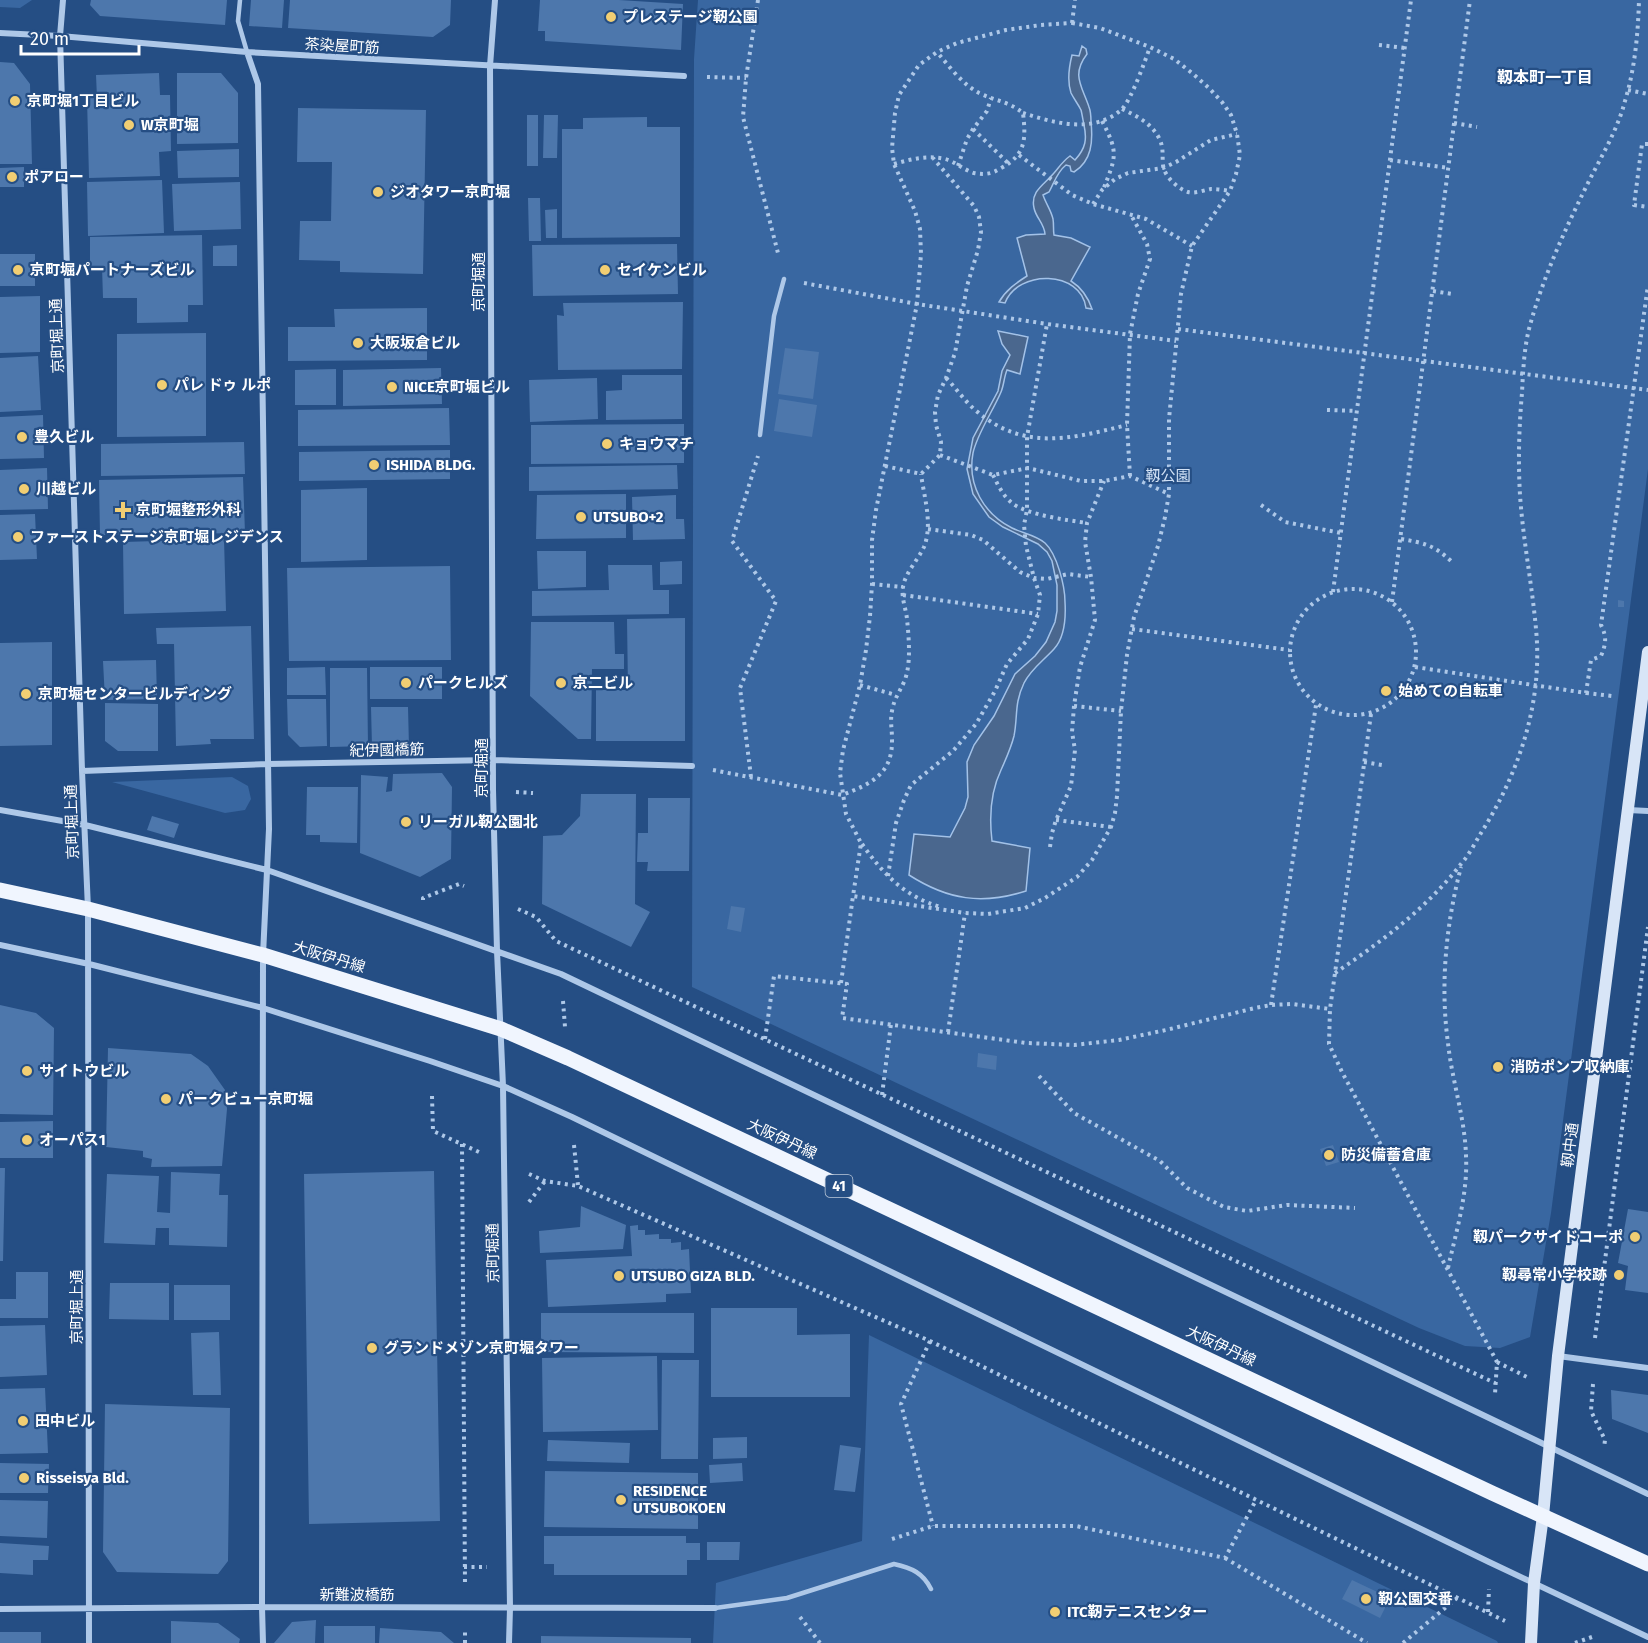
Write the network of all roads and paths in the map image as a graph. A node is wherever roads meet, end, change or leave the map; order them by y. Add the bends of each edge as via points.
1 (63, 0) edge
2 (240, 0) edge
3 (495, 0) edge
4 (758, 0) edge
5 (1075, 0) edge
6 (1411, 0) edge
7 (1470, 0) edge
8 (1639, 0) edge
9 (1072, 23) junction
10 (0, 33) edge
11 (60, 36) junction
12 (1379, 45) dead end
13 (1150, 47) junction
14 (1405, 48) junction
15 (247, 52) junction
16 (937, 52) junction
17 (490, 66) junction
18 (684, 76) joint
19 (746, 78) junction
20 (1628, 90) junction
21 (1648, 94) edge
22 (991, 98) junction
23 (1122, 109) junction
24 (1023, 113) junction
25 (1102, 122) junction
26 (1454, 123) junction
27 (1477, 126) dead end
28 (973, 129) junction
29 (1237, 134) junction
30 (1648, 144) edge
31 (1019, 155) junction
32 (933, 158) junction
33 (1390, 160) junction
34 (894, 164) junction
35 (1009, 164) junction
36 (958, 166) junction
37 (1163, 168) junction
38 (1449, 168) junction
39 (1102, 190) junction
40 (1230, 191) junction
41 (1094, 204) junction
42 (1648, 207) edge
43 (1131, 215) junction
44 (1192, 246) junction
45 (784, 279) junction
46 (1648, 285) edge
47 (1433, 291) junction
48 (1452, 294) dead end
49 (917, 304) junction
50 (962, 310) junction
51 (1047, 324) junction
52 (1178, 329) junction
53 (1130, 334) junction
54 (1176, 341) junction
55 (1365, 354) junction
56 (1424, 361) junction
57 (1523, 374) junction
58 (946, 378) junction
59 (1634, 388) junction
60 (1648, 390) edge
61 (1327, 410) dead end
62 (1357, 411) junction
63 (1127, 425) junction
64 (760, 435) joint
65 (1027, 437) junction
66 (940, 455) junction
67 (885, 466) junction
68 (1028, 468) junction
69 (921, 474) junction
70 (993, 475) junction
71 (1130, 476) junction
72 (1104, 481) junction
73 (1168, 494) junction
74 (1261, 505) dead end
75 (1027, 510) junction
76 (1087, 523) junction
77 (928, 529) junction
78 (1341, 533) junction
79 (1401, 539) junction
80 (1451, 561) dead end
81 (1091, 577) junction
82 (1034, 578) junction
83 (872, 584) junction
84 (903, 587) junction
85 (1333, 592) junction
86 (903, 595) junction
87 (1392, 602) junction
88 (1038, 614) junction
89 (1132, 629) junction
90 (1289, 650) junction
91 (1648, 652) edge
92 (1415, 667) junction
93 (860, 685) junction
94 (1535, 685) junction
95 (1586, 693) junction
96 (896, 695) junction
97 (1612, 696) dead end
98 (1316, 705) junction
99 (1074, 706) junction
100 (1121, 711) junction
101 (1371, 714) junction
102 (493, 760) junction
103 (1365, 762) junction
104 (268, 764) junction
105 (1383, 765) dead end
106 (692, 766) joint
107 (82, 771) junction
108 (751, 777) junction
109 (842, 795) junction
110 (0, 810) edge
111 (1628, 810) junction
112 (1648, 812) edge
113 (1056, 820) junction
114 (85, 825) junction
115 (1111, 827) junction
116 (861, 843) junction
117 (1050, 847) dead end
118 (1462, 864) junction
119 (267, 870) junction
120 (888, 876) junction
121 (464, 886) dead end
122 (0, 890) edge
123 (853, 896) junction
124 (423, 898) dead end
125 (514, 908) dead end
126 (88, 909) junction
127 (965, 913) junction
128 (1648, 927) edge
129 (0, 945) edge
130 (497, 951) junction
131 (263, 955) junction
132 (89, 964) junction
133 (1335, 973) junction
134 (841, 984) junction
135 (1271, 1005) junction
136 (262, 1008) junction
137 (1330, 1009) junction
138 (891, 1024) junction
139 (501, 1029) junction
140 (948, 1032) junction
141 (765, 1040) junction
142 (1039, 1076) dead end
143 (503, 1086) junction
144 (882, 1095) junction
145 (432, 1096) dead end
146 (434, 1131) dead end
147 (462, 1144) dead end
148 (1355, 1208) dead end
149 (529, 1213) dead end
150 (1448, 1269) junction
151 (930, 1341) junction
152 (1558, 1356) junction
153 (1594, 1361) junction
154 (1497, 1362) junction
155 (1648, 1368) edge
156 (1533, 1380) dead end
157 (1495, 1383) junction
158 (1495, 1400) dead end
159 (1605, 1440) dead end
160 (1549, 1447) junction
161 (1648, 1494) edge
162 (1256, 1500) junction
163 (1543, 1516) junction
164 (933, 1526) junction
165 (889, 1540) dead end
166 (1225, 1558) junction
167 (1648, 1564) edge
168 (1489, 1578) dead end
169 (1534, 1583) junction
170 (931, 1589) dead end
171 (787, 1598) junction
172 (1457, 1598) junction
173 (262, 1607) junction
174 (466, 1607) junction
175 (89, 1608) junction
176 (510, 1608) junction
177 (715, 1608) joint
178 (0, 1609) edge
179 (1488, 1612) junction
180 (1513, 1625) dead end
181 (1594, 1636) dead end
182 (1648, 1637) edge
183 (89, 1643) edge
184 (263, 1643) edge
185 (465, 1643) edge
186 (509, 1643) edge
187 (819, 1643) edge
188 (1367, 1643) edge
189 (1403, 1643) edge
190 (1531, 1643) edge
191 (1575, 1643) edge

1 - 11 street, 京町堀上通
2 - 15 lane via 238,21
3 - 17 street, 京町堀通
4 - 19 path
5 - 9 path
6 - 14 path
7 - 26 path
8 - 20 path via 1638,33
9 - 13 path via 1100,28
9 - 16 path via 1006,30
10 - 11 street, 茶染屋町筋
11 - 15 street, 茶染屋町筋
11 - 107 street, 京町堀上通
12 - 14 path
13 - 23 path
13 - 29 path via 1209,87 1231,115
14 - 33 path
15 - 17 street, 茶染屋町筋
15 - 104 street via 258,84
16 - 22 path via 968,85
16 - 34 path via 919,65 899,95 893,129
17 - 18 street, 茶染屋町筋
17 - 102 street, 京町堀通
18 - 19 path
19 - 45 path via 743,117
20 - 21 path
20 - 57 path via 1612,135 1557,248 1529,330
22 - 24 path
22 - 28 path via 987,111
23 - 25 path
23 - 37 path via 1151,126 1163,149
24 - 25 path via 1076,125
24 - 31 path via 1024,142
25 - 39 path via 1115,154
26 - 27 path
26 - 38 path
28 - 35 path
28 - 36 path
29 - 37 path via 1211,140
29 - 40 path via 1240,155
30 - 42 path via 1642,144 1634,205
31 - 35 path
31 - 41 path via 1072,195
32 - 34 path
32 - 36 path via 947,159
32 - 50 path via 979,217 978,250
33 - 38 path
33 - 55 path
34 - 49 path via 920,229
35 - 36 path via 988,174
37 - 39 path via 1128,173
37 - 40 path via 1179,187 1190,193
38 - 47 path
39 - 41 path
40 - 44 path
41 - 43 path
43 - 44 path via 1146,219
43 - 53 path via 1147,244 1149,259
44 - 52 path
45 - 49 path
45 - 64 lane via 774,316
46 - 59 path
47 - 48 path
47 - 56 path
49 - 50 path
49 - 67 path
50 - 51 path
50 - 58 path via 955,353
51 - 53 path
51 - 65 path
52 - 54 path
52 - 55 path
53 - 54 path
53 - 63 path
54 - 73 path
55 - 56 path
55 - 62 path
56 - 57 path
56 - 79 path
57 - 59 path
57 - 94 path via 1520,495 1536,630
58 - 65 path via 974,409 997,425
58 - 66 path via 935,412
59 - 60 path
59 - 95 path via 1601,625 1606,634 1605,644 1601,656 1590,660
61 - 62 path
62 - 78 path
63 - 65 path via 1062,439
63 - 71 path
64 - 108 path via 758,460 732,541 776,601 741,688
65 - 68 path
66 - 69 path
66 - 70 path
67 - 69 path
67 - 83 path via 872,540
68 - 70 path
68 - 72 path via 1081,481
68 - 75 path
69 - 77 path
70 - 75 path via 1013,504
71 - 72 path
71 - 73 path
72 - 76 path
73 - 89 path via 1158,546
74 - 78 path via 1285,522
75 - 76 path
75 - 82 path via 1026,546
76 - 81 path via 1085,542
77 - 82 path via 983,540 1020,572
77 - 84 path via 919,558
78 - 85 path
79 - 80 path via 1438,549
79 - 87 path
81 - 82 path via 1068,574
81 - 99 path via 1095,620 1080,667
82 - 88 path via 1040,595
83 - 84 path
83 - 93 path
84 - 86 path
85 - 87 path via 1364,590
85 - 90 path via 1307,608 1292,634
86 - 88 path
86 - 96 path via 909,651 904,682
87 - 92 path via 1407,618 1415,639
88 - 120 path via 1028,639 1008,664 976,724 952,751 911,785 896,823
89 - 90 path
89 - 100 path
90 - 98 path via 1295,681
91 - 111 street, 靱中通
92 - 94 path
92 - 101 path via 1408,684 1393,702
93 - 96 path
93 - 109 path via 843,750
94 - 95 path
94 - 118 path via 1515,770
95 - 97 path
96 - 109 path via 890,757 884,772
98 - 101 path via 1343,716
98 - 135 path
99 - 100 path
99 - 113 path via 1071,786
100 - 115 path via 1117,796
101 - 103 path
102 - 104 street, 紀伊國橋筋
102 - 106 street, 紀伊國橋筋
102 - 130 street, 京町堀通
103 - 105 path
103 - 133 path
104 - 107 street, 紀伊國橋筋
104 - 119 street
106 - 108 path
107 - 114 street, 京町堀上通
108 - 109 path
109 - 116 path via 846,814
110 - 114 street
111 - 112 street
111 - 152 street, 靱中通
113 - 115 path
113 - 117 path
114 - 119 street
114 - 126 street, 京町堀上通
115 - 127 path via 1077,877 1045,898 1025,908 1004,912
116 - 120 path
116 - 123 path
118 - 133 path via 1385,938
118 - 150 path via 1454,894 1444,994 1448,1045 1467,1155 1463,1198
119 - 130 street
119 - 131 street
120 - 127 path via 922,902
121 - 124 path via 459,884
122 - 126 main road, 大阪伊丹線 / 41
123 - 127 path
123 - 134 path
125 - 141 path via 536,916 556,941
126 - 131 main road, 大阪伊丹線 / 41
126 - 132 street, 京町堀上通
127 - 140 path
128 - 153 path
129 - 132 street
130 - 139 street, 京町堀通
130 - 160 street via 561,974
131 - 136 street
131 - 139 main road, 大阪伊丹線 / 41
132 - 136 street
132 - 175 street, 京町堀上通
133 - 137 path
134 - 138 path via 846,984 842,1018
134 - 141 path via 774,976
135 - 137 path
135 - 140 path via 1119,1040 1074,1044 1026,1043
136 - 143 street
136 - 173 street
137 - 150 path via 1329,1044
138 - 140 path
138 - 144 path
139 - 143 street, 京町堀通
139 - 163 main road, 大阪伊丹線 / 41
141 - 144 path
142 - 148 path via 1074,1113 1160,1161 1187,1188 1224,1207 1247,1211 1287,1205
143 - 169 street
143 - 176 street, 京町堀通
144 - 157 path
145 - 146 path
147 - 174 path
149 - 151 path via 529,1201 545,1182 578,1186
150 - 154 path
151 - 162 path
151 - 164 path via 901,1404
152 - 153 street
152 - 160 street, 靱中通
153 - 155 street
153 - 159 path via 1591,1411
154 - 156 path
154 - 157 path
157 - 158 path
160 - 161 street
160 - 163 street, 靱中通
162 - 166 path
162 - 172 path
163 - 167 main road, 大阪伊丹線 / 41
163 - 169 street, 靱中通
164 - 165 path
164 - 166 path via 1076,1526
166 - 188 path
168 - 179 path
169 - 182 street
169 - 190 street, 靱中通
170 - 171 lane via 926,1578 894,1564
171 - 177 lane
171 - 187 path
172 - 179 path
172 - 189 path
173 - 174 street, 新難波橋筋
173 - 175 street, 新難波橋筋
173 - 184 street
174 - 176 street, 新難波橋筋
174 - 185 path
175 - 178 street, 新難波橋筋
175 - 183 street, 京町堀上通
176 - 177 street, 新難波橋筋
176 - 186 street, 京町堀通
179 - 180 path
181 - 191 path

